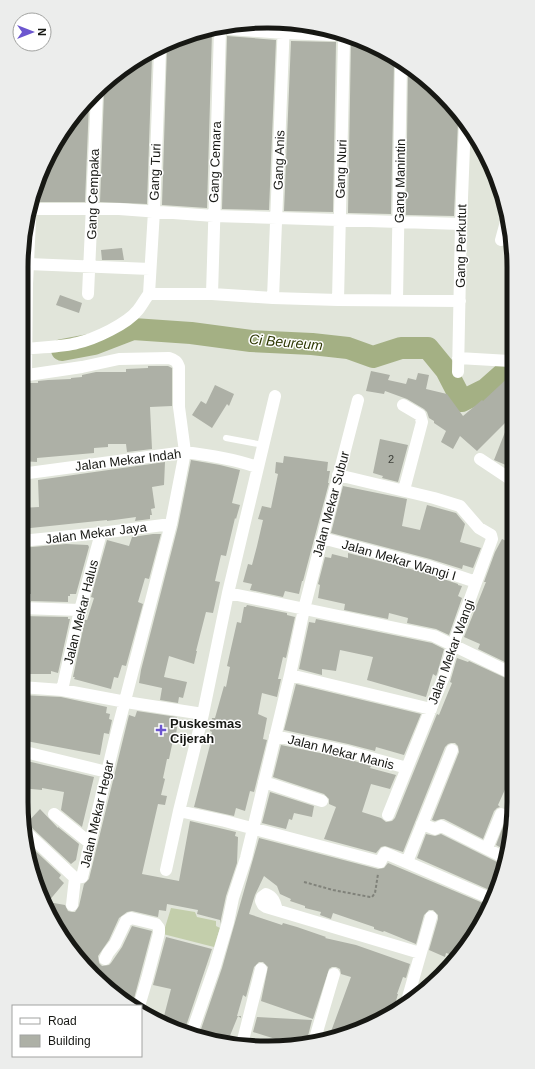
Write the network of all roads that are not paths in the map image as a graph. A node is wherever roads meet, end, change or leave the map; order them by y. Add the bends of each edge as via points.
1 (261, 28) edge
2 (271, 28) edge
3 (284, 29) edge
4 (220, 33) edge
5 (344, 41) edge
6 (160, 54) edge
7 (402, 69) edge
8 (97, 99) edge
9 (465, 131) edge
10 (35, 209) edge
11 (93, 209) junction
12 (154, 211) junction
13 (214, 216) junction
14 (277, 218) junction
15 (339, 220) junction
16 (399, 222) junction
17 (461, 224) junction
18 (504, 230) edge
19 (501, 240) dead end
20 (28, 264) edge
21 (89, 267) junction
22 (150, 269) junction
23 (88, 294) dead end
24 (149, 294) junction
25 (212, 294) junction
26 (273, 298) junction
27 (338, 300) junction
28 (397, 300) junction
29 (460, 301) junction
30 (28, 350) edge
31 (458, 358) junction
32 (507, 361) edge
33 (458, 372) dead end
34 (28, 373) edge
35 (275, 396) dead end
36 (358, 400) dead end
37 (403, 405) dead end
38 (226, 438) dead end
39 (263, 446) junction
40 (185, 452) junction
41 (480, 459) dead end
42 (258, 467) junction
43 (28, 473) edge
44 (338, 476) junction
45 (507, 477) edge
46 (404, 490) junction
47 (171, 524) junction
48 (101, 533) junction
49 (322, 538) junction
50 (28, 540) edge
51 (476, 582) junction
52 (228, 593) junction
53 (28, 608) edge
54 (304, 609) junction
55 (80, 610) junction
56 (453, 645) junction
57 (507, 671) edge
58 (290, 675) junction
59 (28, 687) edge
60 (62, 690) junction
61 (126, 702) junction
62 (430, 709) junction
63 (203, 714) junction
64 (275, 736) junction
65 (452, 750) dead end
66 (28, 753) edge
67 (407, 768) junction
68 (107, 772) junction
69 (264, 782) junction
70 (322, 802) dead end
71 (179, 811) junction
72 (54, 814) dead end
73 (501, 814) dead end
74 (388, 815) dead end
75 (422, 824) junction
76 (253, 829) junction
77 (31, 836) edge
78 (90, 843) junction
79 (487, 848) junction
80 (500, 856) edge
81 (407, 862) junction
82 (166, 870) dead end
83 (75, 878) junction
84 (487, 897) edge
85 (72, 905) dead end
86 (277, 910) dead end
87 (430, 916) dead end
88 (420, 953) junction
89 (105, 959) dead end
90 (261, 969) dead end
91 (334, 974) dead end
92 (409, 995) edge
93 (140, 1004) edge
94 (193, 1029) edge
95 (316, 1036) edge
96 (245, 1040) edge

1 - 2 street
3 - 14 street, Gang Anis
4 - 13 street, Gang Cemara
5 - 15 street, Gang Nuri
6 - 12 street, Gang Turi
7 - 16 street, Gang Manintin
8 - 11 street, Gang Cempaka
9 - 17 street, Gang Perkutut
10 - 11 street
11 - 12 street
11 - 21 street, Gang Cempaka
12 - 13 street
12 - 22 street, Gang Turi
13 - 14 street
13 - 25 street, Gang Cemara
14 - 15 street
14 - 26 street, Gang Anis
15 - 16 street
15 - 27 street, Gang Nuri
16 - 17 street
16 - 28 street, Gang Manintin
17 - 29 street, Gang Perkutut
18 - 19 street
20 - 21 street
21 - 22 street
21 - 23 street, Gang Cempaka
22 - 24 street, Gang Turi
24 - 25 street
24 - 30 street via 138,310 108,330 76,344
25 - 26 street
26 - 27 street
27 - 28 street
28 - 29 street
29 - 31 street, Gang Perkutut
31 - 32 street
31 - 33 street, Gang Perkutut
34 - 40 street, Jalan Mekar Hegar via 82,367 119,359 174,359 179,367 179,407
35 - 39 street
36 - 44 street, Jalan Mekar Subur
37 - 46 street via 420,415 422,422
38 - 39 lane
39 - 42 street
40 - 42 street, Jalan Mekar Indah via 241,461
40 - 43 street, Jalan Mekar Indah
40 - 47 street, Jalan Mekar Hegar
41 - 45 street
42 - 52 street
44 - 46 street
44 - 49 street, Jalan Mekar Subur
46 - 51 street, Jalan Mekar Wangi via 460,506 479,528 491,535 492,542
47 - 48 street, Jalan Mekar Jaya
47 - 61 street, Jalan Mekar Hegar
48 - 50 street, Jalan Mekar Jaya
48 - 55 street, Jalan Mekar Halus
49 - 51 street, Jalan Mekar Wangi I via 428,566
49 - 54 street, Jalan Mekar Subur
51 - 56 street, Jalan Mekar Wangi
52 - 54 street
52 - 63 street
53 - 55 street
54 - 56 street via 434,636
54 - 58 street, Jalan Mekar Subur
55 - 60 street, Jalan Mekar Halus
56 - 57 street
56 - 62 street, Jalan Mekar Wangi via 444,676
58 - 62 street
58 - 64 street, Jalan Mekar Subur
59 - 60 street
60 - 61 street
61 - 63 street
61 - 68 street, Jalan Mekar Hegar
62 - 67 street, Jalan Mekar Wangi
63 - 71 street
64 - 67 street, Jalan Mekar Manis via 346,751
64 - 69 street, Jalan Mekar Subur
65 - 75 street
66 - 68 street
67 - 74 street, Jalan Mekar Wangi
68 - 78 street, Jalan Mekar Hegar
69 - 70 street
69 - 76 street, Jalan Mekar Subur
71 - 76 street
71 - 82 street
72 - 78 street
73 - 79 street
75 - 79 street via 435,829 442,826
75 - 81 street
76 - 81 street via 380,862 385,853
76 - 94 street, Jalan Mekar Subur via 221,944
77 - 83 street, Jalan Mekar Hegar
78 - 83 street, Jalan Mekar Hegar via 83,875
79 - 80 street
81 - 84 street
83 - 85 street
86 - 88 street
87 - 88 street
88 - 92 street
89 - 93 street via 128,918 156,924 159,933
90 - 96 street
91 - 95 street

